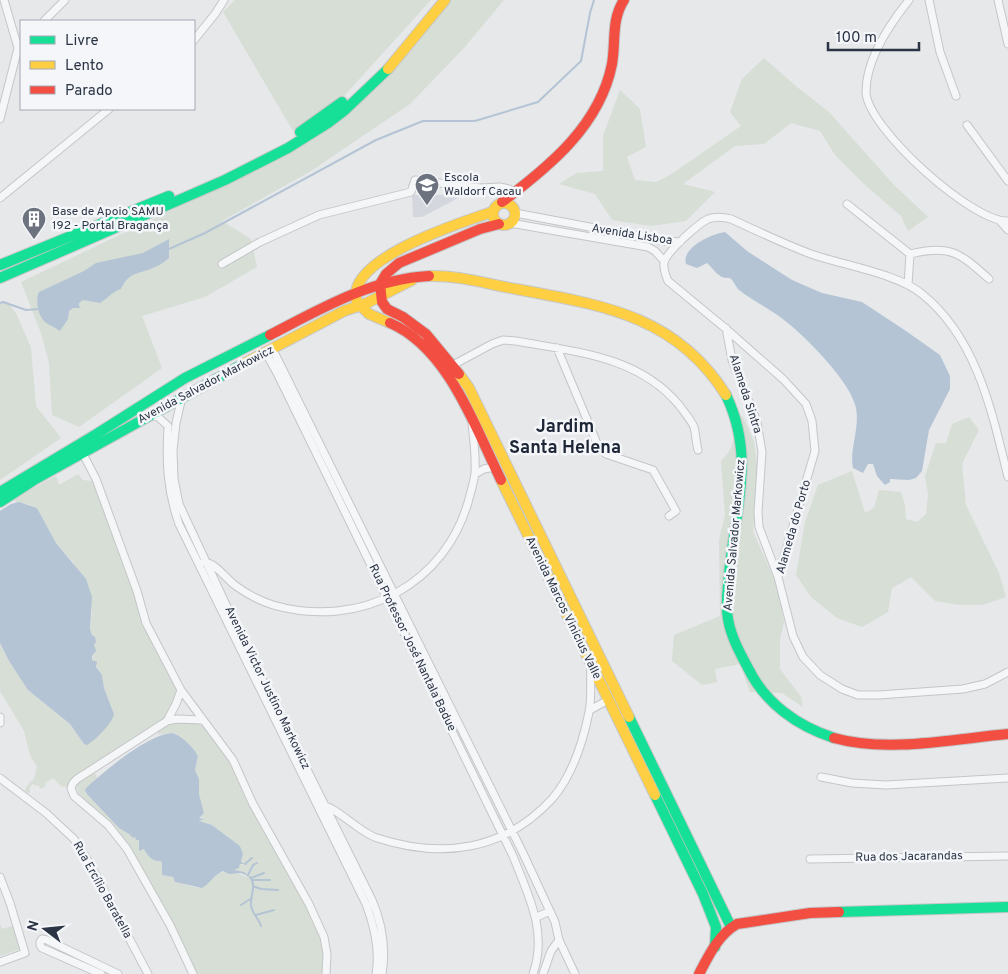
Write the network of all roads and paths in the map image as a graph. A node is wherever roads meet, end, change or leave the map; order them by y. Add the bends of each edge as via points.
1 (4, 0) edge
2 (65, 0) edge
3 (224, 0) edge
4 (436, 0) edge
5 (445, 0) edge
6 (624, 0) edge
7 (910, 0) edge
8 (929, 0) edge
9 (998, 0) edge
10 (45, 20) edge
11 (195, 39) edge
12 (1008, 44) edge
13 (20, 46) edge
14 (956, 96) dead end
15 (108, 110) edge
16 (0, 119) edge
17 (967, 125) dead end
18 (1008, 181) edge
19 (0, 198) edge
20 (516, 202) junction
21 (848, 204) dead end
22 (492, 212) junction
23 (1000, 221) junction
24 (1008, 221) edge
25 (510, 223) junction
26 (499, 224) junction
27 (584, 226) junction
28 (1008, 230) edge
29 (582, 236) junction
30 (680, 242) junction
31 (910, 254) junction
32 (664, 261) junction
33 (222, 264) dead end
34 (0, 265) edge
35 (418, 277) junction
36 (0, 278) edge
37 (989, 279) dead end
38 (380, 284) junction
39 (908, 285) junction
40 (355, 292) junction
41 (381, 296) junction
42 (362, 310) junction
43 (293, 323) junction
44 (726, 328) junction
45 (298, 335) junction
46 (557, 348) junction
47 (269, 352) junction
48 (453, 365) junction
49 (469, 388) junction
50 (459, 393) junction
51 (182, 397) junction
52 (150, 415) junction
53 (472, 422) junction
54 (176, 423) junction
55 (168, 426) junction
56 (81, 449) junction
57 (698, 450) dead end
58 (1005, 453) edge
59 (494, 467) junction
60 (1008, 473) edge
61 (475, 474) junction
62 (0, 492) edge
63 (0, 502) edge
64 (669, 516) dead end
65 (202, 562) junction
66 (778, 576) junction
67 (391, 597) junction
68 (591, 663) junction
69 (1008, 672) edge
70 (181, 690) junction
71 (608, 700) junction
72 (590, 710) junction
73 (0, 717) edge
74 (202, 720) junction
75 (167, 721) junction
76 (0, 723) edge
77 (1008, 734) edge
78 (821, 777) dead end
79 (0, 778) edge
80 (1008, 778) edge
81 (321, 806) junction
82 (511, 831) junction
83 (503, 835) junction
84 (1008, 856) edge
85 (810, 859) dead end
86 (0, 877) edge
87 (1008, 907) edge
88 (550, 911) junction
89 (536, 917) junction
90 (731, 927) junction
91 (559, 940) junction
92 (715, 947) junction
93 (537, 950) junction
94 (551, 951) junction
95 (0, 962) edge
96 (101, 974) edge
97 (118, 974) edge
98 (148, 974) edge
99 (192, 974) edge
100 (326, 974) edge
101 (376, 974) edge
102 (382, 974) edge
103 (533, 974) edge
104 (543, 974) edge
105 (575, 974) edge
106 (698, 974) edge

1 - 13 street
2 - 10 street
3 - 11 street
4 - 34 street via 379,68 347,99 277,148
5 - 36 street via 385,71 329,122 305,138 201,190
6 - 20 street via 617,16 608,84 599,106 584,128
7 - 23 street via 888,30 873,59 866,94 869,106 884,130 909,157 954,195
8 - 14 street via 940,52
9 - 12 street
13 - 16 street
15 - 19 street
17 - 18 street
20 - 22 street via 502,202
20 - 25 street
20 - 27 street, Avenida Lisboa
20 - 33 street, Avenida Lisboa via 509,189 500,187 415,180 411,192 319,215 260,242
21 - 31 street
22 - 26 street
22 - 40 street via 429,235 383,258 367,272
23 - 24 street
23 - 28 street
25 - 26 street
25 - 29 street, Avenida Lisboa
26 - 38 street via 399,263
27 - 29 street, Avenida Lisboa
27 - 30 street, Avenida Lisboa
29 - 32 street, Avenida Lisboa via 648,246
30 - 32 street
30 - 39 street via 699,224 720,216 812,254
31 - 37 street via 940,249 950,252 963,257
31 - 39 street
32 - 44 street, Alameda do Porto via 668,281
35 - 38 street, Avenida Salvador Markowicz
35 - 41 street, Avenida Salvador Markowicz
35 - 77 street, Avenida Salvador Markowicz via 472,279 628,314 671,336 705,364 719,382 736,419 742,443 742,477 727,603 729,623 736,646 757,686 780,710 810,729 863,744 891,745
38 - 40 street, Avenida Salvador Markowicz
38 - 41 street
39 - 58 street via 922,294 961,337 985,392
40 - 42 street via 355,300
40 - 43 street, Avenida Salvador Markowicz
41 - 42 street, Avenida Salvador Markowicz
41 - 48 street, Avenida Marcos Vinicius Valle via 387,309 426,334
42 - 45 street, Avenida Salvador Markowicz via 335,316
42 - 50 street, Avenida Marcos Vinicius Valle via 402,329 419,343 440,365
43 - 45 street via 300,328
43 - 56 street, Avenida Salvador Markowicz via 174,384
44 - 66 street, Alameda Sintra via 732,360 757,422 762,452 759,527
44 - 66 street, Alameda do Porto via 783,379 806,404 812,421 815,451
45 - 47 street, Avenida Salvador Markowicz
46 - 48 street via 503,340
46 - 57 street via 609,359 655,381 668,392 693,426
46 - 64 street via 599,448 606,454 654,470 676,511
47 - 51 street, Avenida Salvador Markowicz
47 - 67 street, Rua Professor José Nantala Badue
48 - 49 street, Avenida Marcos Vinicius Valle
49 - 50 street
49 - 90 street, Avenida Marcos Vinicius Valle
50 - 53 street, Avenida Marcos Vinicius Valle
51 - 52 street, Avenida Salvador Markowicz
51 - 54 street, Avenida Victor Justino Markowicz
52 - 55 street
52 - 56 street, Avenida Salvador Markowicz
53 - 59 street, Avenida Marcos Vinicius Valle
53 - 61 street
54 - 55 street
54 - 65 street, Avenida Victor Justino Markowicz via 173,450 176,487
55 - 65 street, Avenida Victor Justino Markowicz via 170,494 179,524
56 - 62 street, Avenida Salvador Markowicz via 31,471
56 - 63 street, Avenida Salvador Markowicz
56 - 70 street via 96,479 146,623
58 - 60 street
59 - 61 street
59 - 68 street, Avenida Marcos Vinicius Valle
61 - 67 street via 467,508 456,533 436,562
65 - 67 street via 213,565 259,600 281,607 327,613
65 - 81 street, Avenida Victor Justino Markowicz
66 - 69 street, Alameda do Porto via 793,636 804,657 820,675 842,689 858,695 963,689 985,684
67 - 82 street, Rua Professor José Nantala Badue
67 - 83 street, Rua Professor José Nantala Badue
68 - 71 street, Avenida Marcos Vinicius Valle
68 - 72 street
70 - 74 street
70 - 75 street
71 - 72 street
71 - 92 street, Avenida Marcos Vinicius Valle via 703,894 716,927
72 - 82 street via 582,741 566,778 552,798 524,824
73 - 76 street
74 - 75 street
74 - 100 street via 234,760 253,804 309,904 324,937
75 - 99 street via 74,781 71,791 108,825 127,849 170,925
78 - 80 street via 886,785
79 - 98 street, Rua Ercílio Baratella via 74,838
81 - 83 street via 336,810 365,833 418,848 446,850 476,846
81 - 101 street, Avenida Victor Justino Markowicz via 372,921 377,954
81 - 102 street, Avenida Victor Justino Markowicz via 376,909 383,939
82 - 83 street
82 - 88 street, Rua Professor José Nantala Badue
83 - 89 street, Rua Professor José Nantala Badue
84 - 85 street, Rua dos Jacarandas
86 - 95 street via 25,953
87 - 90 street via 810,913
88 - 89 street
88 - 91 street, Rua Professor José Nantala Badue
89 - 93 street, Rua Professor José Nantala Badue
90 - 92 street
91 - 94 street
91 - 105 street, Rua Professor José Nantala Badue
92 - 106 street
93 - 94 street
93 - 103 street, Rua Professor José Nantala Badue
94 - 104 street
96 - 97 street via 42,948 40,942 47,940

